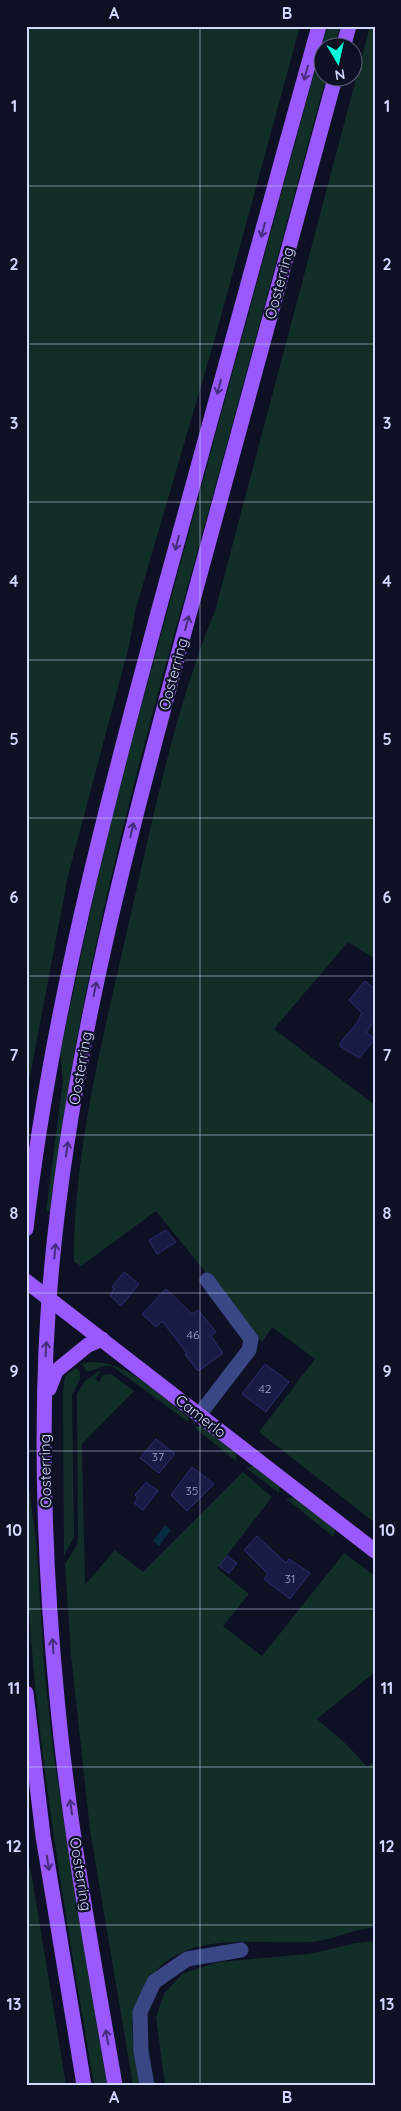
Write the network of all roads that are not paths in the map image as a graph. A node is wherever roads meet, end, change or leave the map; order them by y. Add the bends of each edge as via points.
1 (319, 26) edge
2 (332, 88) edge
3 (28, 1193) edge
4 (26, 1229) edge
5 (207, 1280) dead end
6 (26, 1281) edge
7 (50, 1300) junction
8 (102, 1339) junction
9 (45, 1398) junction
10 (199, 1415) junction
11 (375, 1551) edge
12 (26, 1693) edge
13 (241, 1950) dead end
14 (84, 2085) edge
15 (115, 2085) edge
16 (147, 2085) edge

1 -> 3 main road, Oosterring via 106,805 65,986
7 -> 2 main road, Oosterring via 60,1197 78,1079 103,952 144,779
3 - 4 main road, Oosterring
5 - 10 street via 251,1339 249,1350
6 - 7 main road, Camerlo
7 - 8 main road, Camerlo
9 -> 7 main road, Oosterring
8 - 9 main road via 56,1371
8 - 10 main road, Camerlo
15 -> 9 main road, Oosterring via 74,1835 57,1698 48,1571
10 - 11 main road, Camerlo
12 -> 14 main road, Oosterring via 43,1836
13 - 16 street via 186,1959 154,1982 140,2012 141,2051

